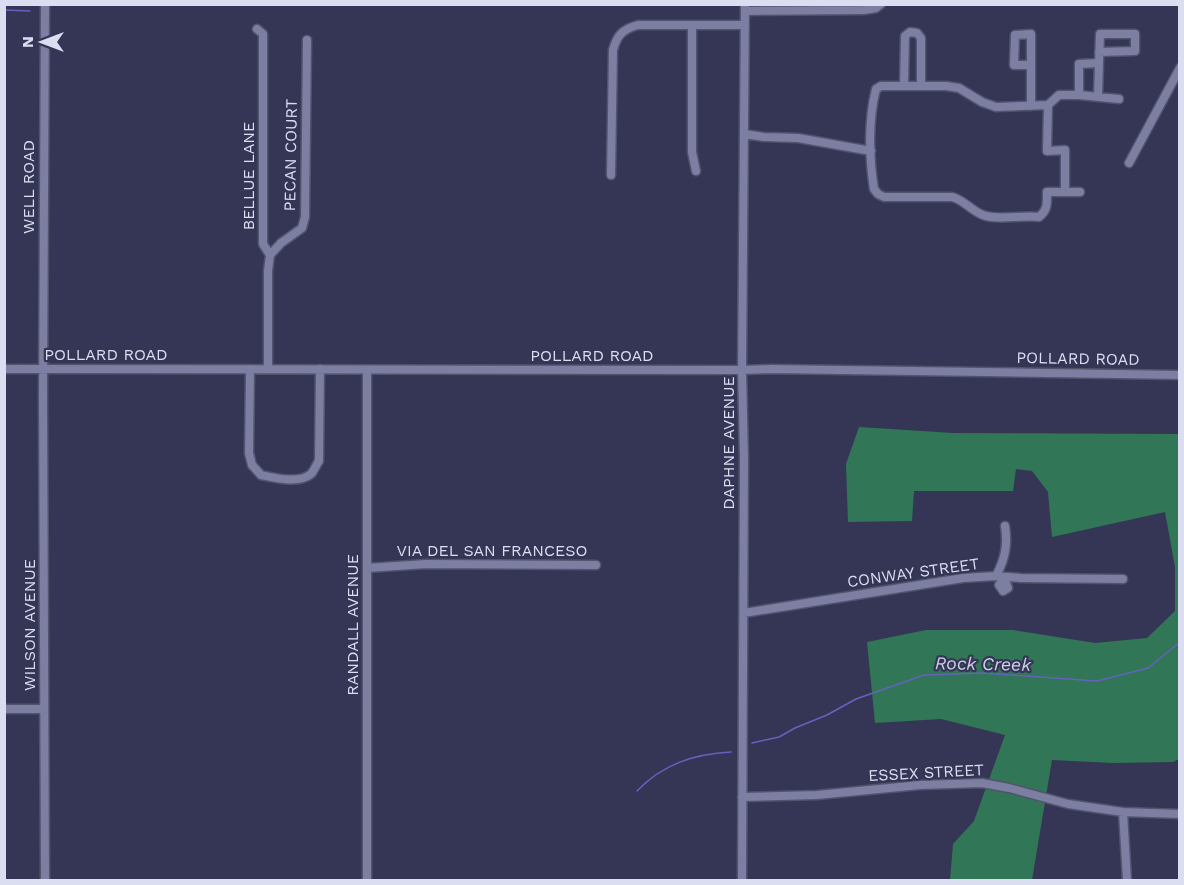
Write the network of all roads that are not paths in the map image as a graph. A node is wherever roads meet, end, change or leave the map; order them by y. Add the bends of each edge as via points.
1 (45, 4) edge
2 (881, 4) edge
3 (864, 7) edge
4 (745, 8) edge
5 (692, 25) junction
6 (745, 25) junction
7 (257, 29) dead end
8 (307, 40) dead end
9 (1100, 51) junction
10 (1099, 63) junction
11 (1031, 64) dead end
12 (1179, 68) edge
13 (904, 86) junction
14 (921, 86) junction
15 (1079, 95) junction
16 (1098, 96) junction
17 (1119, 99) dead end
18 (1048, 105) junction
19 (1031, 106) junction
20 (745, 134) junction
21 (871, 151) junction
22 (1129, 163) dead end
23 (696, 171) dead end
24 (611, 175) dead end
25 (1065, 192) junction
26 (1080, 192) dead end
27 (270, 255) junction
28 (4, 369) edge
29 (44, 369) junction
30 (250, 369) junction
31 (268, 369) junction
32 (320, 369) junction
33 (367, 370) junction
34 (742, 370) junction
35 (1179, 375) edge
36 (1005, 526) dead end
37 (596, 565) dead end
38 (367, 566) junction
39 (1000, 576) junction
40 (1123, 579) dead end
41 (744, 613) junction
42 (4, 709) edge
43 (44, 709) junction
44 (742, 797) junction
45 (1123, 812) junction
46 (1179, 814) edge
47 (45, 880) edge
48 (367, 880) edge
49 (742, 880) edge
50 (1127, 880) edge

1 - 29 street, WELL ROAD
2 - 3 street via 876,8
3 - 4 street
4 - 6 street, DAPHNE AVENUE
5 - 6 street
5 - 23 street via 692,152
5 - 24 street via 638,25 624,29 616,38
6 - 20 street, DAPHNE AVENUE
7 - 27 street, BELLUE LANE via 263,34 263,244
8 - 27 street, PECAN COURT via 305,217 302,228
9 - 9 street via 1100,34 1135,34 1135,51
9 - 10 street
10 - 15 street via 1080,64
10 - 16 street
11 - 19 street
12 - 22 street
13 - 14 street
13 - 14 street via 905,36 910,32 921,38
13 - 21 street via 876,89
14 - 19 street via 959,88 996,107
15 - 16 street
15 - 18 street via 1059,95
16 - 17 street
18 - 19 street
18 - 25 street via 1047,150 1065,150
20 - 21 street via 798,138
20 - 34 street, DAPHNE AVENUE
21 - 25 street via 874,189 884,197 952,197 987,217 1040,217 1047,207 1047,192
25 - 26 street
27 - 31 street, BELLUE LANE
28 - 29 street, POLLARD ROAD
29 - 30 street, POLLARD ROAD
29 - 43 street, WILSON AVENUE
30 - 31 street, POLLARD ROAD
30 - 32 street via 250,459 261,475 288,479 311,473 319,461
31 - 32 street, POLLARD ROAD
32 - 33 street, POLLARD ROAD
33 - 34 street, POLLARD ROAD
33 - 38 street, RANDALL AVENUE
34 - 35 street, POLLARD ROAD
34 - 41 street, DAPHNE AVENUE
36 - 39 street via 1006,550
37 - 38 street, VIA DEL SAN FRANCESO
38 - 48 street, RANDALL AVENUE
39 - 40 street, CONWAY STREET
39 - 41 street, CONWAY STREET via 930,582
41 - 44 street, DAPHNE AVENUE
42 - 43 street
43 - 47 street, WILSON AVENUE
44 - 45 street, ESSEX STREET via 982,783 1068,804
44 - 49 street, DAPHNE AVENUE
45 - 46 street, ESSEX STREET
45 - 50 street

